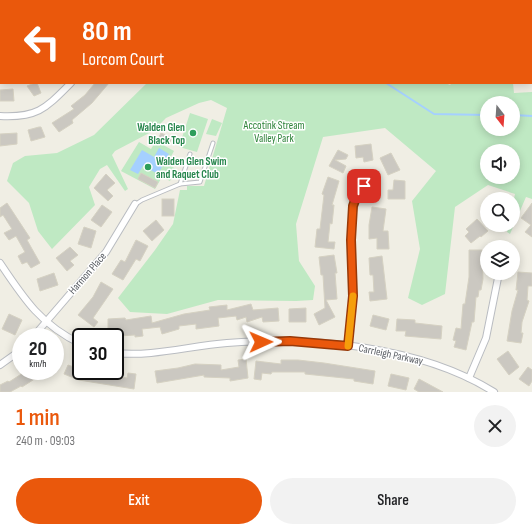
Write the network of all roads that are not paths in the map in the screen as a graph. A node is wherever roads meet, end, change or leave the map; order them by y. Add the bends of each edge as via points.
1 (70, 84) edge
2 (0, 116) edge
3 (213, 143) dead end
4 (190, 154) dead end
5 (180, 184) junction
6 (364, 186) dead end
7 (136, 204) joint
8 (0, 263) edge
9 (498, 280) edge
10 (46, 322) junction
11 (41, 328) edge
12 (72, 339) edge
13 (348, 346) junction
14 (124, 354) edge
15 (12, 356) edge
16 (0, 365) edge
17 (469, 378) junction
18 (494, 392) edge

1 - 2 street via 37,112 21,116
3 - 5 lane via 200,182
4 - 5 lane
5 - 7 lane
6 - 13 street via 358,192 353,206 353,296
7 - 10 street, Harmon Place via 106,252
8 - 10 street via 20,294
9 - 17 street via 486,338
10 - 11 street, Harmon Place
10 - 12 street
13 - 14 street, Carrleigh Parkway via 290,341 246,342 148,354
13 - 17 street, Carrleigh Parkway via 424,360
15 - 16 street
17 - 18 street, Carrleigh Parkway

